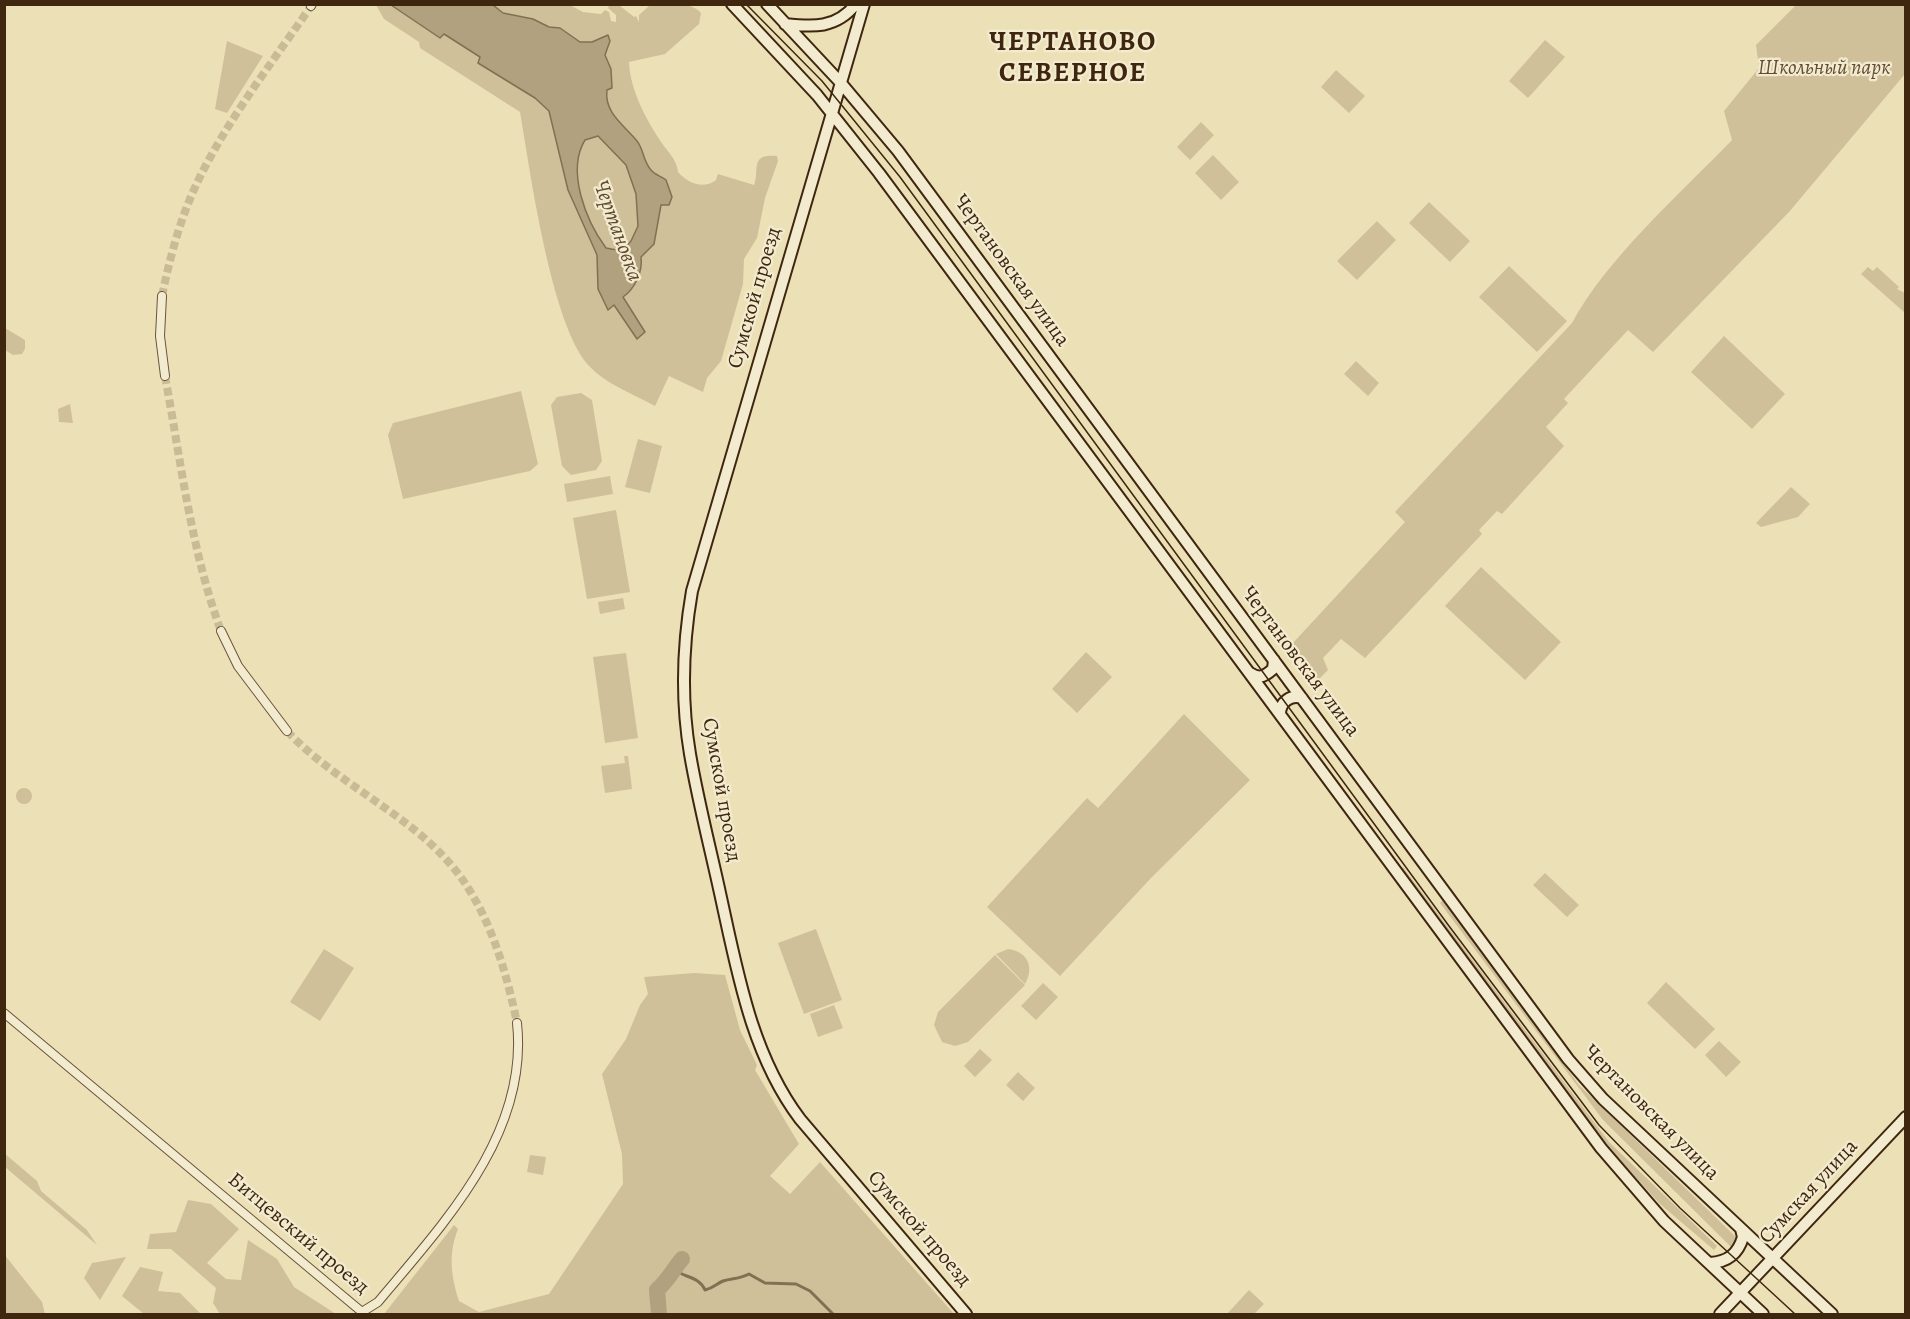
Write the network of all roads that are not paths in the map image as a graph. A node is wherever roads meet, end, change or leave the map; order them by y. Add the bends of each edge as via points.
1 (732, 4) edge
2 (767, 4) edge
3 (856, 4) edge
4 (864, 4) edge
5 (785, 24) junction
6 (840, 82) junction
7 (831, 112) junction
8 (162, 296) tunnel mouth
9 (165, 376) tunnel mouth
10 (221, 632) tunnel mouth
11 (1274, 660) junction
12 (1249, 672) junction
13 (1302, 698) junction
14 (1280, 714) junction
15 (287, 730) tunnel mouth
16 (4, 1013) edge
17 (517, 1023) tunnel mouth
18 (1905, 1117) edge
19 (1741, 1229) junction
20 (1773, 1259) junction
21 (1710, 1263) junction
22 (1741, 1293) junction
23 (966, 1314) edge
24 (1720, 1314) edge
25 (1763, 1314) edge
26 (1832, 1314) edge

1 - 7 main road
2 - 5 main road, Чертановская улица
3 - 5 main road via 828,25
4 - 6 main road, Сумской проезд
5 - 6 main road, Чертановская улица
6 - 7 main road, Сумской проезд
6 - 11 main road, Чертановская улица via 898,151
7 - 12 main road
7 - 23 main road, Сумской проезд via 692,591 684,647 688,739 740,983 756,1036 781,1093
8 - 9 street via 160,330
10 - 15 street via 238,666
11 - 12 main road via 1273,669 1265,676
11 - 13 main road, Чертановская улица
12 - 14 main road
13 - 14 main road via 1288,699
13 - 19 main road, Чертановская улица via 1568,1059 1603,1099
14 - 21 main road via 1601,1148 1664,1221
16 - 17 street, Битцевский проезд via 362,1312 378,1302 474,1181 517,1078
18 - 20 main road, Сумская улица
19 - 20 main road, Чертановская улица
19 - 21 main road via 1743,1237 1735,1253 1726,1261
20 - 22 main road, Сумская улица
20 - 26 main road, Чертановская улица
21 - 22 main road
22 - 24 main road
22 - 25 main road

